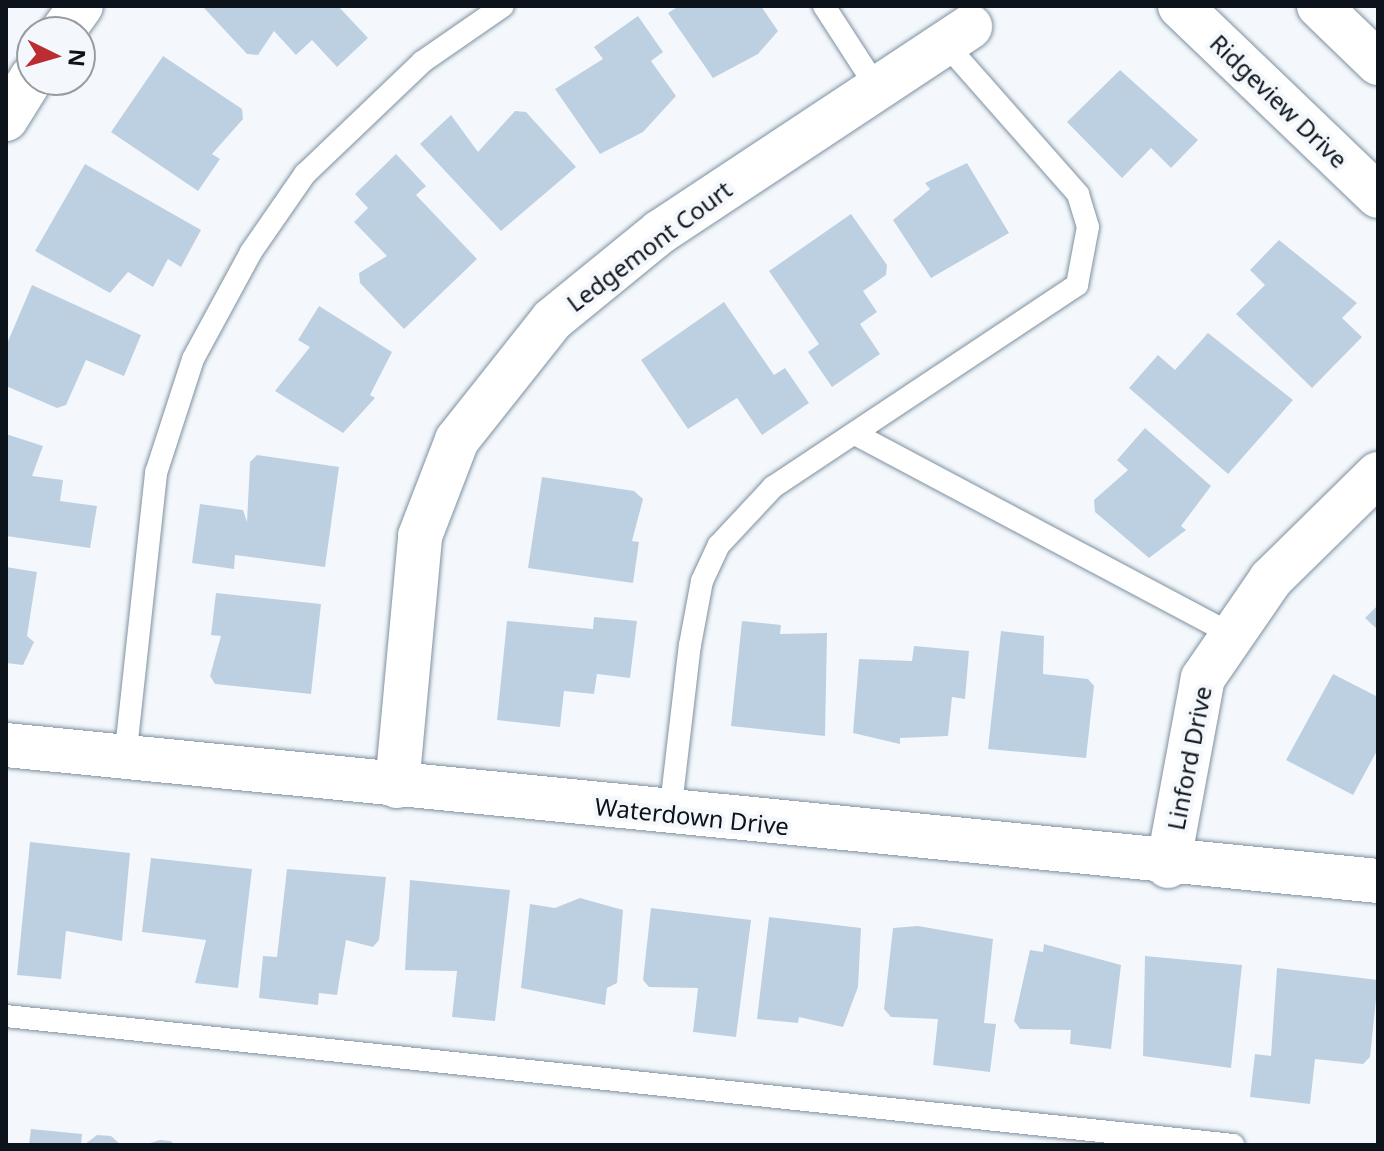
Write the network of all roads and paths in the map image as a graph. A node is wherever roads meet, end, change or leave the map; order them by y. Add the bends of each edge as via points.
1 (503, 6) edge
2 (824, 6) edge
3 (1180, 6) edge
4 (1319, 6) edge
5 (957, 35) joint
6 (1378, 63) edge
7 (877, 88) junction
8 (20, 96) edge
9 (6, 119) edge
10 (1378, 196) edge
11 (855, 434) junction
12 (1378, 474) edge
13 (1233, 635) junction
14 (6, 745) edge
15 (125, 759) junction
16 (397, 786) junction
17 (670, 814) junction
18 (1168, 866) junction
19 (1378, 881) edge
20 (6, 1016) edge
21 (1233, 1145) edge

1 - 15 lane via 422,62 305,174 251,252 193,359 156,473
2 - 7 lane
3 - 10 street, Ridgeview Drive
4 - 6 street
5 - 7 street, Ledgemont Court
5 - 11 lane via 1078,194 1088,249 1077,285 1059,300
7 - 16 street, Ledgemont Court via 660,232 552,320 457,440 420,536
8 - 9 street
11 - 13 lane
11 - 17 lane via 773,487 719,545 695,620
12 - 13 street, Linford Drive via 1271,579
13 - 18 street, Linford Drive via 1203,678
14 - 15 street, Waterdown Drive
15 - 16 street, Waterdown Drive
16 - 17 street, Waterdown Drive
17 - 18 street, Waterdown Drive
18 - 19 street, Waterdown Drive
20 - 21 lane

